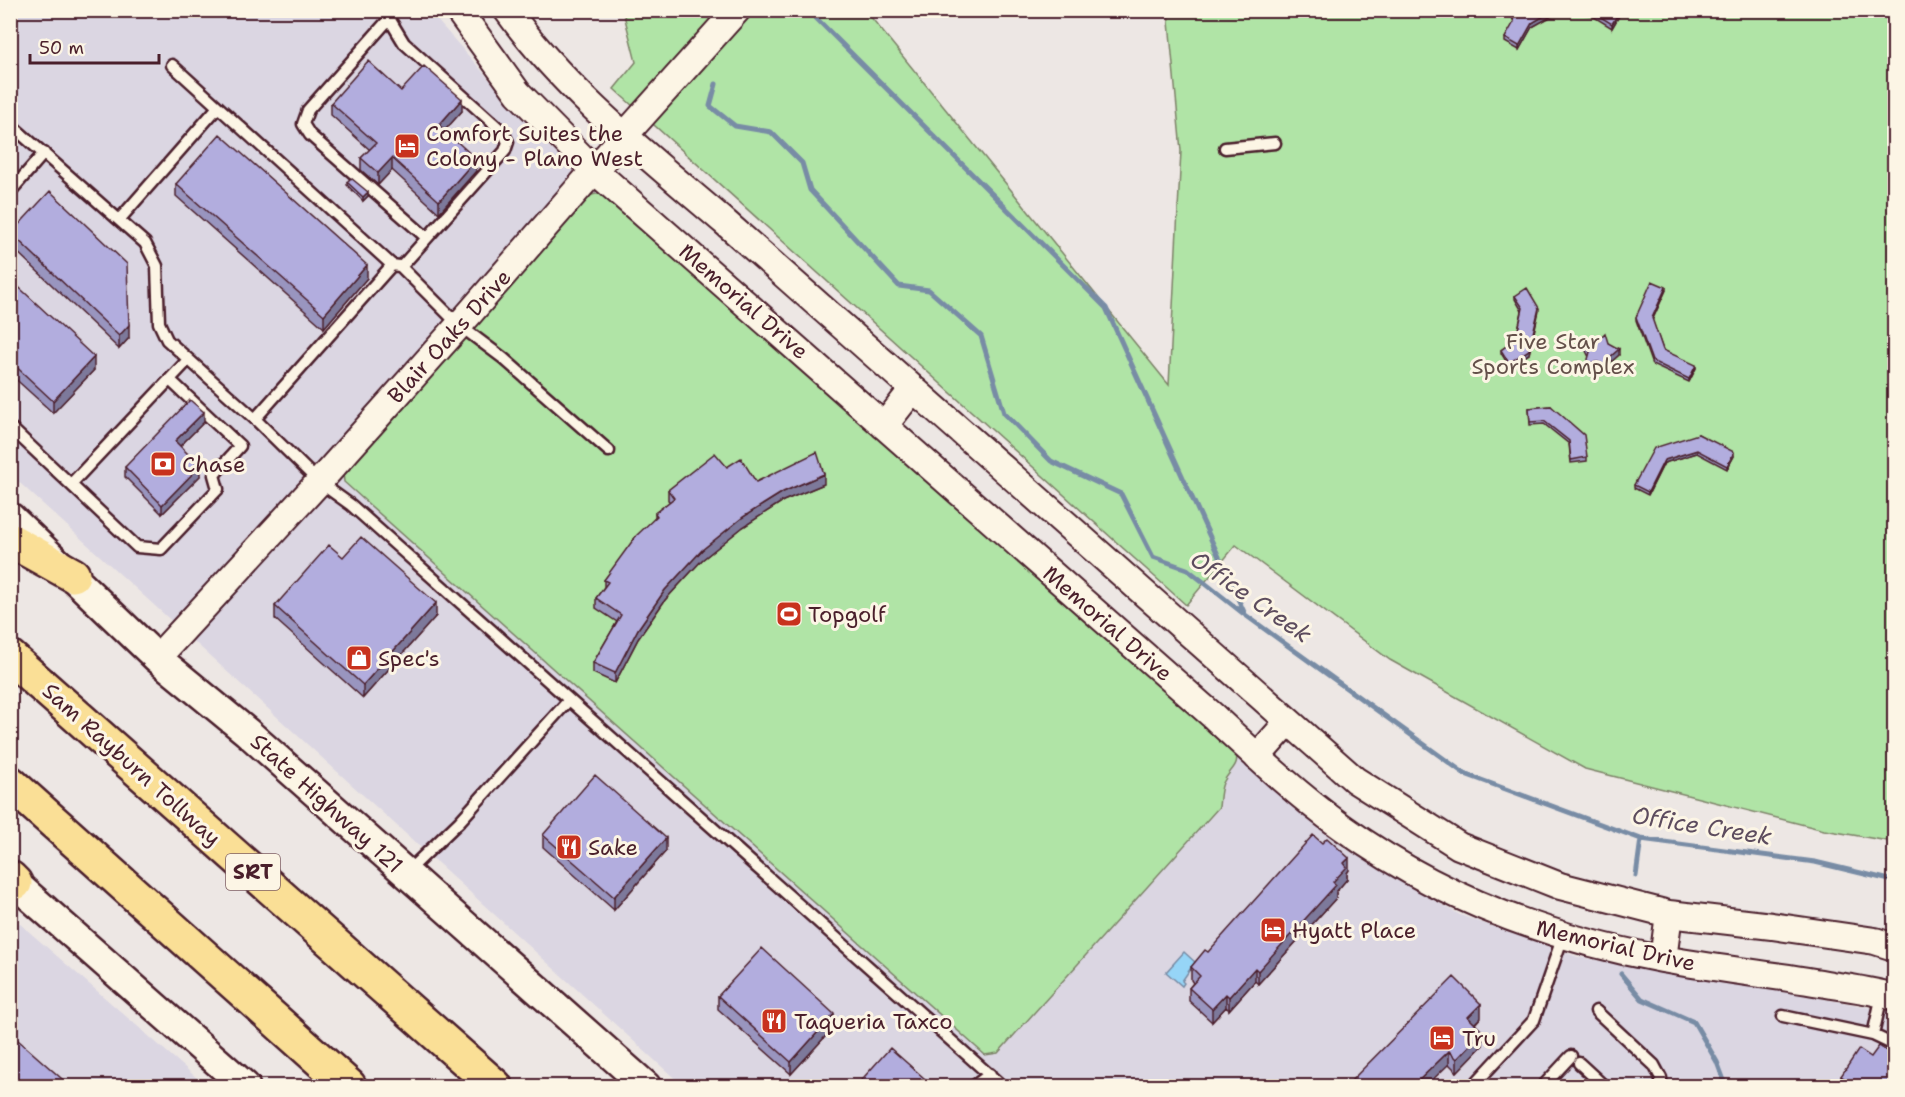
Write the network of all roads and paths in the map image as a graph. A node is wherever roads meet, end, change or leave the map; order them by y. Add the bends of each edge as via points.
1 (458, 10) edge
2 (507, 10) edge
3 (737, 10) edge
4 (387, 15) edge
5 (172, 65) dead end
6 (218, 107) junction
7 (10, 124) edge
8 (624, 136) junction
9 (1275, 143) dead end
10 (1225, 148) dead end
11 (44, 153) junction
12 (594, 170) junction
13 (10, 192) edge
14 (119, 220) junction
15 (427, 238) junction
16 (397, 266) junction
17 (459, 325) junction
18 (188, 360) junction
19 (170, 380) junction
20 (913, 389) junction
21 (255, 419) junction
22 (884, 426) junction
23 (12, 433) edge
24 (609, 451) dead end
25 (318, 482) junction
26 (71, 484) junction
27 (10, 517) edge
28 (10, 540) edge
29 (73, 575) junction
30 (10, 657) edge
31 (157, 658) junction
32 (569, 700) junction
33 (1288, 722) junction
34 (1257, 757) junction
35 (10, 783) edge
36 (406, 874) junction
37 (12, 880) edge
38 (1669, 914) junction
39 (1563, 935) junction
40 (1894, 947) edge
41 (1663, 959) junction
42 (1888, 995) edge
43 (1596, 1011) dead end
44 (1783, 1016) dead end
45 (1873, 1035) junction
46 (1894, 1045) edge
47 (990, 1074) junction
48 (234, 1083) edge
49 (349, 1086) edge
50 (495, 1086) edge
51 (646, 1086) edge
52 (974, 1086) edge
53 (1002, 1086) edge
54 (1473, 1086) edge
55 (1544, 1086) edge
56 (1604, 1086) edge
57 (1661, 1086) edge

1 - 12 street, Memorial Drive via 518,93
2 - 8 street, Memorial Drive via 521,31
3 - 8 street, Blair Oaks Drive
4 - 15 lane via 404,43 502,132 508,142 505,151
4 - 15 lane via 308,110 303,124 310,135
5 - 6 lane
6 - 14 lane
6 - 16 lane
7 - 11 lane
8 - 12 street, Blair Oaks Drive
8 - 20 street, Memorial Drive
9 - 10 lane
11 - 13 lane
11 - 14 lane
12 - 17 street, Blair Oaks Drive
12 - 22 street, Memorial Drive
14 - 18 lane via 146,243 157,266 159,324 167,340
15 - 16 lane
16 - 17 lane
16 - 21 lane
17 - 24 lane via 503,358
17 - 25 street, Blair Oaks Drive
18 - 19 lane
18 - 21 lane
19 - 26 lane
19 - 26 lane via 240,446 214,476 218,489 161,549 137,547
20 - 22 street
20 - 33 street, Memorial Drive
21 - 25 lane
22 - 34 street, Memorial Drive
23 - 26 lane
25 - 31 street, Blair Oaks Drive
25 - 32 lane via 351,505
27 - 29 main road, State Highway 121
28 - 29 highway
29 - 31 main road, State Highway 121
30 - 50 highway, Sam Rayburn Tollway / SRT
31 - 36 main road, State Highway 121 via 247,732
32 - 36 lane via 459,822
32 - 47 lane
33 - 34 street
33 - 38 street, Memorial Drive via 1355,780 1459,846 1560,886
34 - 39 street, Memorial Drive via 1342,827 1390,858 1481,906
35 - 49 highway
36 - 51 main road, State Highway 121
37 - 48 main road
38 - 40 street, Memorial Drive via 1875,941
38 - 41 street
39 - 41 street, Memorial Drive
39 - 54 lane via 1534,1020
41 - 42 street, Memorial Drive
42 - 45 lane
43 - 57 lane via 1654,1065
44 - 45 lane
45 - 46 lane
47 - 52 lane
47 - 53 lane
55 - 56 lane via 1575,1060

